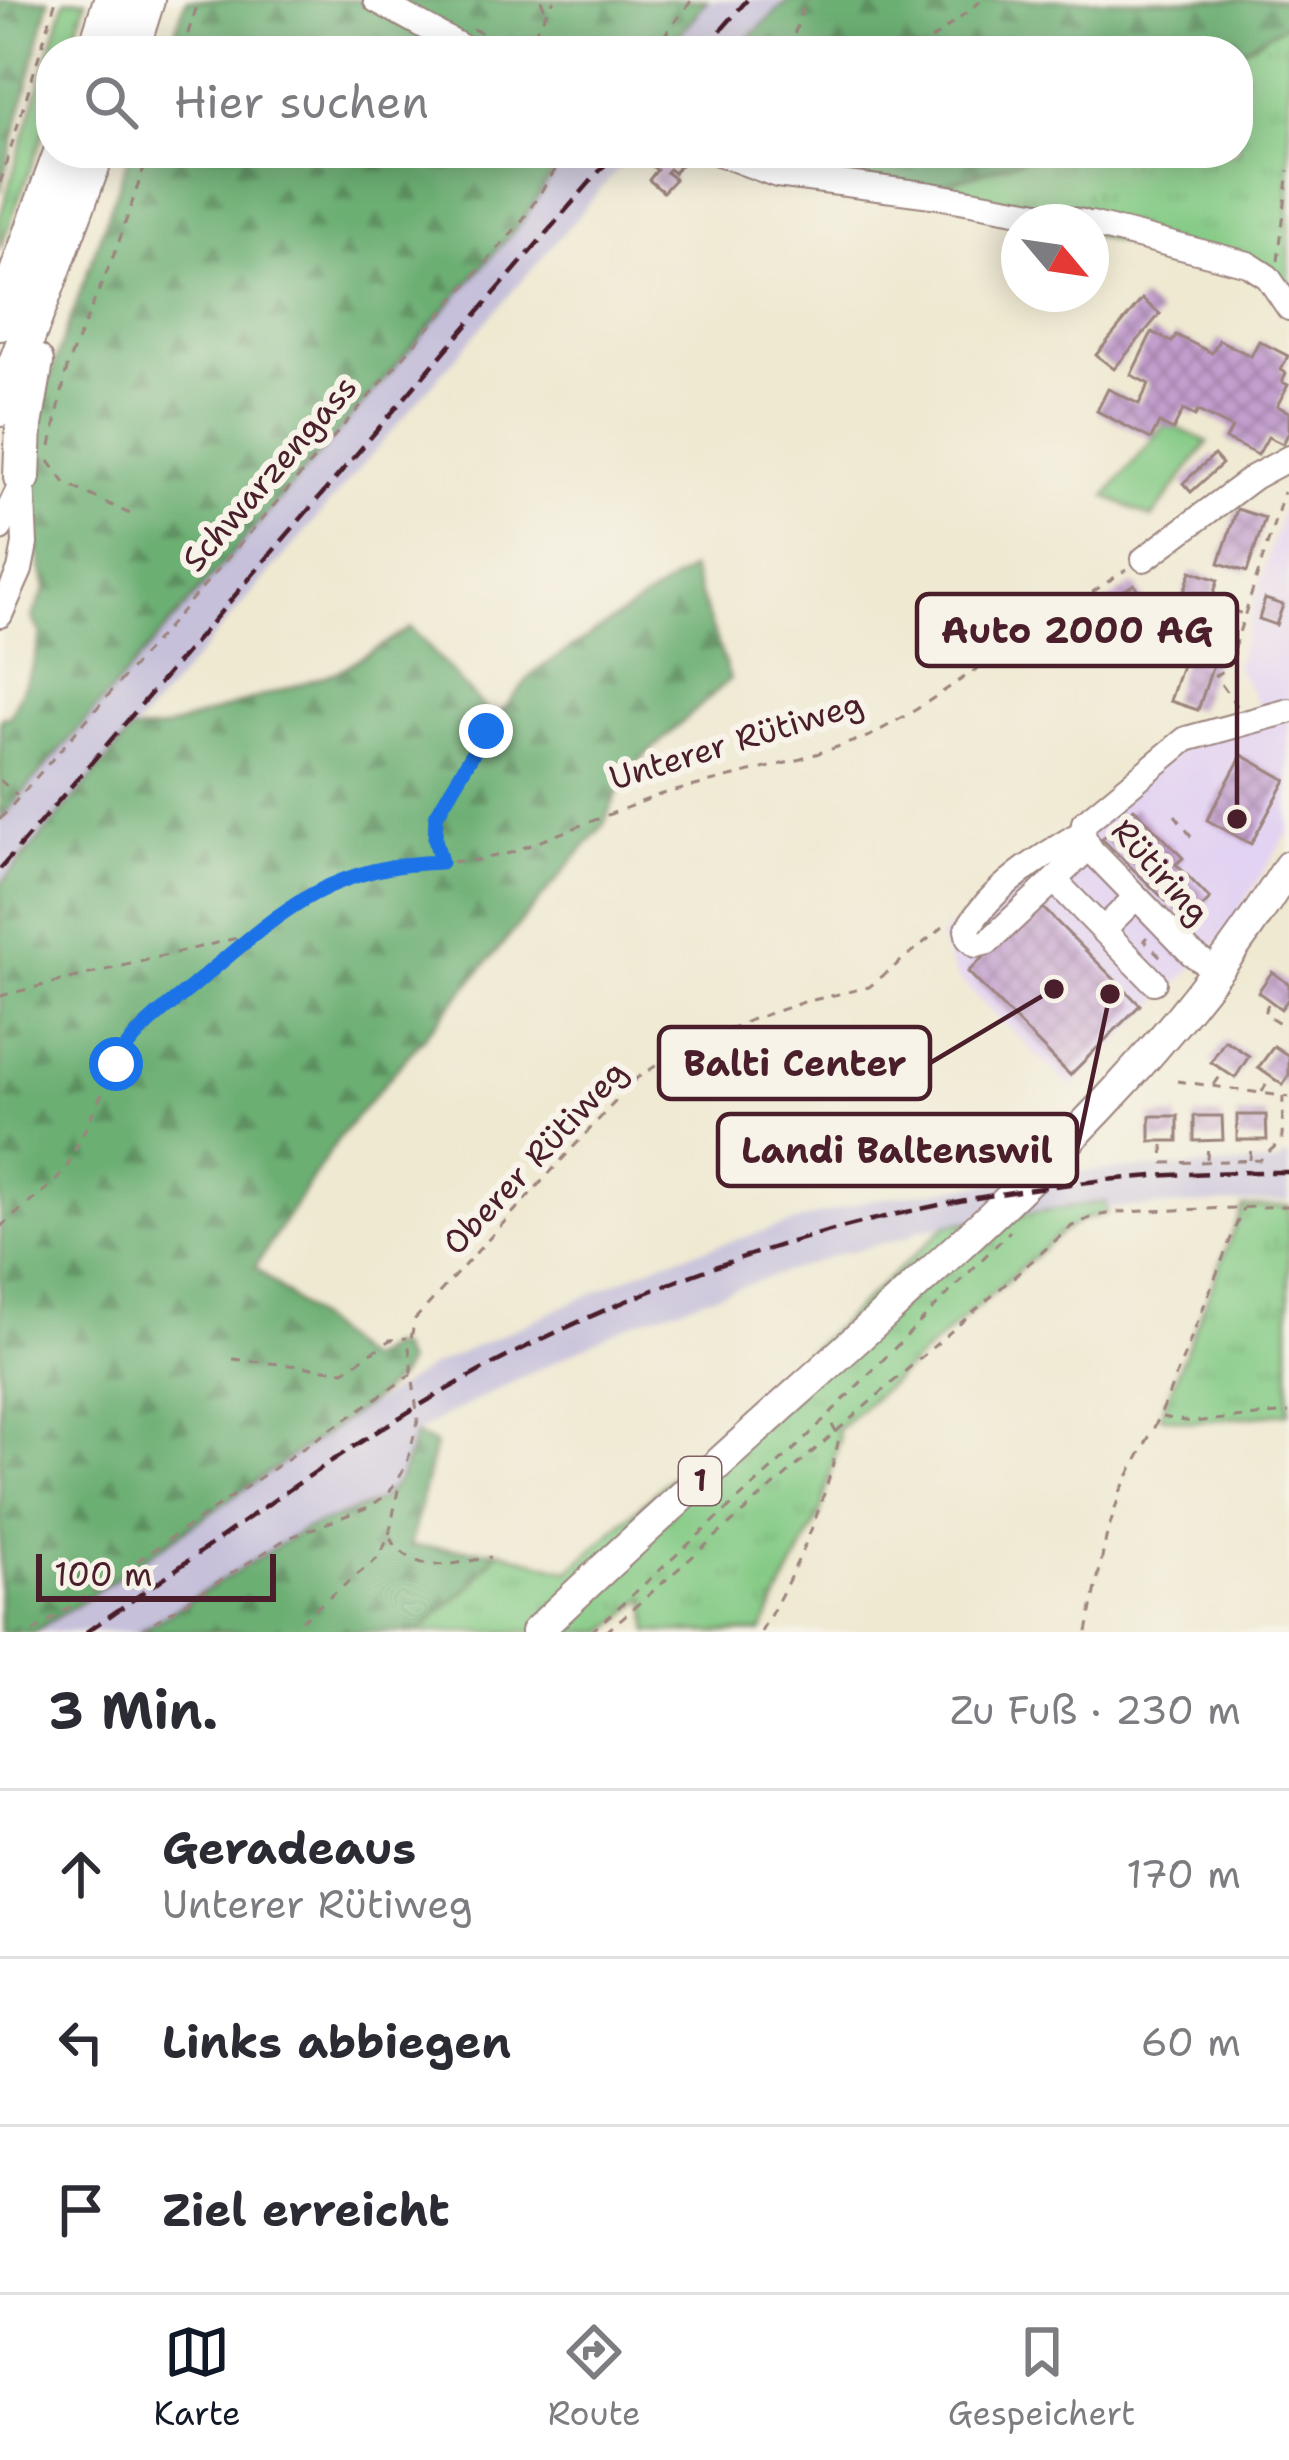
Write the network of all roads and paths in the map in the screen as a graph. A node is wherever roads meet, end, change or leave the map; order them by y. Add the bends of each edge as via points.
1 (56, 0) edge
2 (112, 0) edge
3 (146, 0) edge
4 (199, 0) edge
5 (376, 0) edge
6 (541, 0) edge
7 (554, 0) edge
8 (692, 0) edge
9 (809, 0) edge
10 (982, 0) edge
11 (548, 16) junction
12 (45, 36) edge
13 (101, 36) edge
14 (135, 36) edge
15 (187, 36) edge
16 (442, 36) edge
17 (534, 36) edge
18 (664, 36) edge
19 (793, 36) edge
20 (936, 36) edge
21 (36, 65) edge
22 (0, 152) edge
23 (9, 153) junction
24 (56, 168) edge
25 (92, 168) edge
26 (144, 168) edge
27 (556, 168) edge
28 (758, 168) edge
29 (1289, 170) edge
30 (0, 183) edge
31 (1001, 208) edge
32 (1109, 228) edge
33 (45, 296) junction
34 (1283, 297) edge
35 (0, 322) edge
36 (0, 408) edge
37 (1289, 458) edge
38 (21, 481) junction
39 (1284, 492) dead end
40 (134, 516) dead end
41 (0, 528) edge
42 (1144, 559) joint
43 (1214, 604) dead end
44 (0, 615) edge
45 (1245, 615) junction
46 (1289, 711) edge
47 (488, 715) dead end
48 (1248, 722) junction
49 (0, 780) edge
50 (19, 797) junction
51 (1175, 815) dead end
52 (0, 819) edge
53 (1194, 840) dead end
54 (1087, 841) junction
55 (441, 862) junction
56 (1289, 866) edge
57 (1136, 897) junction
58 (958, 915) dead end
59 (1162, 923) junction
60 (1102, 930) junction
61 (251, 934) junction
62 (1218, 972) junction
63 (1149, 977) joint
64 (0, 996) edge
65 (1268, 1004) dead end
66 (1289, 1030) edge
67 (1223, 1072) dead end
68 (1269, 1079) dead end
69 (1177, 1081) dead end
70 (1213, 1087) junction
71 (1262, 1094) junction
72 (1286, 1097) edge
73 (1208, 1143) dead end
74 (1163, 1145) dead end
75 (1251, 1145) dead end
76 (1276, 1147) junction
77 (1289, 1149) edge
78 (1250, 1160) junction
79 (1207, 1161) junction
80 (1289, 1206) edge
81 (1243, 1207) junction
82 (0, 1227) edge
83 (409, 1338) junction
84 (233, 1359) dead end
85 (414, 1373) junction
86 (1289, 1413) edge
87 (1160, 1416) junction
88 (828, 1417) dead end
89 (836, 1430) junction
90 (400, 1478) junction
91 (389, 1536) junction
92 (491, 1557) dead end
93 (33, 1632) edge
94 (139, 1632) edge
95 (286, 1632) edge
96 (536, 1632) edge
97 (606, 1632) edge
98 (761, 1632) edge
99 (1087, 1632) edge

1 - 12 path
2 - 13 highway
3 - 14 highway
4 - 15 path
5 - 16 street
6 - 11 path
7 - 11 path
8 - 18 path
9 - 19 path
10 - 20 path
11 - 17 path
21 - 23 path
22 - 23 path
23 - 30 path
24 - 35 highway
25 - 33 highway
26 - 40 path via 68,363 47,458 65,483
27 - 50 path, Schwarzengass via 522,221
28 - 31 street
29 - 34 path
32 - 34 street via 1235,259 1258,269
33 - 36 highway
33 - 38 highway
37 - 42 street
38 - 41 street
38 - 44 street via 26,544
39 - 45 path
42 - 55 path, Unterer Rütiweg via 870,736 659,795 510,853
43 - 45 path
45 - 48 path via 1228,667 1215,676
46 - 48 street, Rütiring
47 - 55 path via 436,816
48 - 54 street, Rütiring via 1168,751 1084,823
49 - 50 path
50 - 52 path, Schwarzengass
51 - 53 path
54 - 57 street, Rütiring
54 - 60 street via 1051,877
55 - 61 path, Unterer Rütiweg via 341,880
56 - 62 main road, 1
57 - 59 street, Rütiring
57 - 60 street
58 - 83 path, Oberer Rütiweg via 869,988 750,1020 637,1078 420,1310
59 - 62 street, Rütiring
59 - 63 path via 1144,940 1161,957
60 - 63 street
61 - 64 path
61 - 82 path, Unterer Rütiweg via 138,1032 68,1165
62 - 96 main road, 1 via 1039,1172
65 - 66 path via 1264,1013
67 - 70 path
68 - 71 path
69 - 70 path
70 - 71 path
71 - 72 path
72 - 76 path
73 - 79 path
74 - 79 path via 1164,1162
75 - 78 path
76 - 77 path
76 - 78 path
78 - 79 path
80 - 81 path
81 - 87 path
81 - 89 path via 1083,1220
83 - 84 path via 390,1340 344,1371
83 - 85 path
85 - 90 path via 418,1420
85 - 93 path
86 - 87 path via 1190,1422
87 - 99 path via 1121,1490
88 - 89 path
89 - 97 path
89 - 98 path via 820,1514
90 - 91 path
90 - 94 path via 371,1506 303,1530
91 - 92 path via 405,1557 426,1566
91 - 95 path via 370,1568

